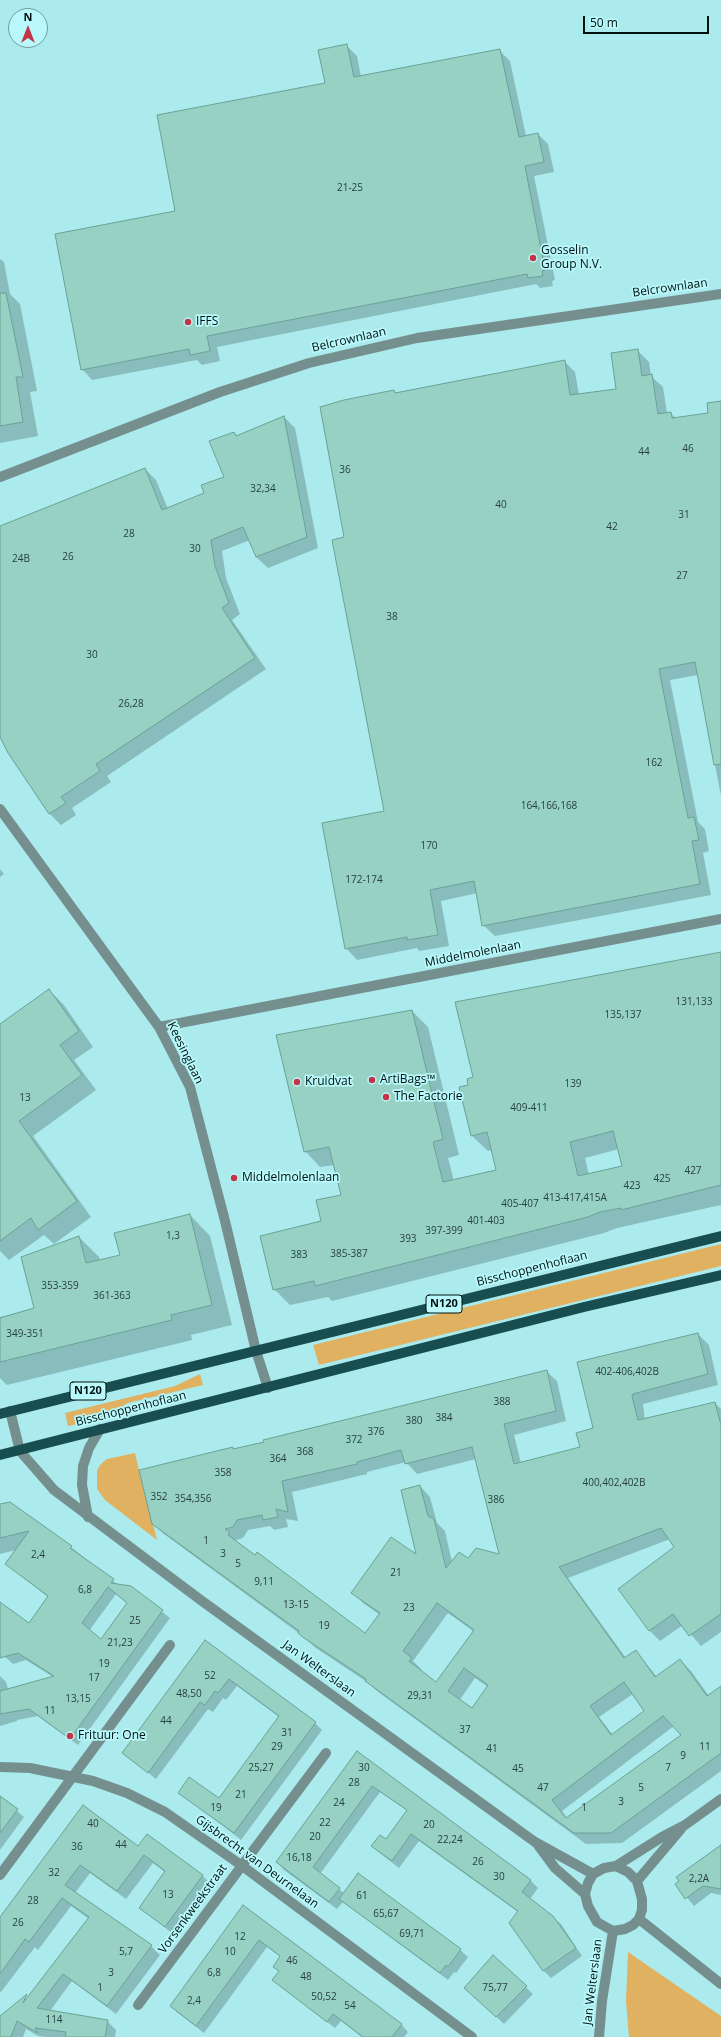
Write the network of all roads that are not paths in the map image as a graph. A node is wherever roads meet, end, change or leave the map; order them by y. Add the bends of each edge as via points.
1 (721, 294) edge
2 (0, 477) edge
3 (0, 809) edge
4 (721, 919) edge
5 (159, 1027) junction
6 (721, 1236) edge
7 (721, 1275) edge
8 (256, 1351) junction
9 (268, 1388) junction
10 (10, 1411) junction
11 (0, 1414) edge
12 (100, 1430) junction
13 (20, 1451) junction
14 (0, 1456) edge
15 (88, 1517) junction
16 (170, 1645) dead end
17 (326, 1753) dead end
18 (0, 1766) edge
19 (73, 1776) junction
20 (721, 1799) edge
21 (685, 1825) junction
22 (535, 1842) junction
23 (241, 1866) junction
24 (616, 1866) junction
25 (593, 1874) junction
26 (0, 1875) edge
27 (637, 1881) junction
28 (585, 1894) junction
29 (639, 1919) junction
30 (613, 1931) junction
31 (721, 1984) edge
32 (138, 2005) dead end
33 (472, 2037) edge
34 (600, 2037) edge

1 - 2 street, Belcrownlaan via 417,338 309,363 220,392
3 - 5 street, Keesinglaan
4 - 5 street, Middelmolenlaan
5 - 8 street, Keesinglaan via 190,1087
6 - 8 main road, Bisschoppenhoflaan / N120
7 - 9 main road, Bisschoppenhoflaan
8 - 9 street
8 - 10 main road, Bisschoppenhoflaan / N120
9 - 12 main road, Bisschoppenhoflaan
10 - 11 main road, Bisschoppenhoflaan / N120
10 - 13 street, Jan Welterslaan
12 - 13 main road, Bisschoppenhoflaan
12 - 15 street via 89,1448 83,1466 82,1485
13 - 14 main road, Bisschoppenhoflaan
13 - 15 street, Jan Welterslaan via 54,1490
15 - 22 street, Jan Welterslaan
16 - 19 street
17 - 23 street, Vorsenkweekstraat
18 - 19 street, Gijsbrecht van Deurnelaan via 30,1768
19 - 23 street, Gijsbrecht van Deurnelaan via 127,1792 164,1812
19 - 26 street
20 - 21 street
21 - 24 street
21 - 27 street
22 - 25 street, Jan Welterslaan
22 - 28 street, Jan Welterslaan via 555,1868
23 - 32 street, Vorsenkweekstraat
23 - 33 street, Gijsbrecht van Deurnelaan
24 - 25 street via 604,1868
24 - 27 street via 628,1872
25 - 28 street
27 - 29 street via 642,1899
28 - 30 street via 597,1922
29 - 30 street via 625,1929
29 - 31 street
30 - 34 street, Jan Welterslaan via 602,2001

